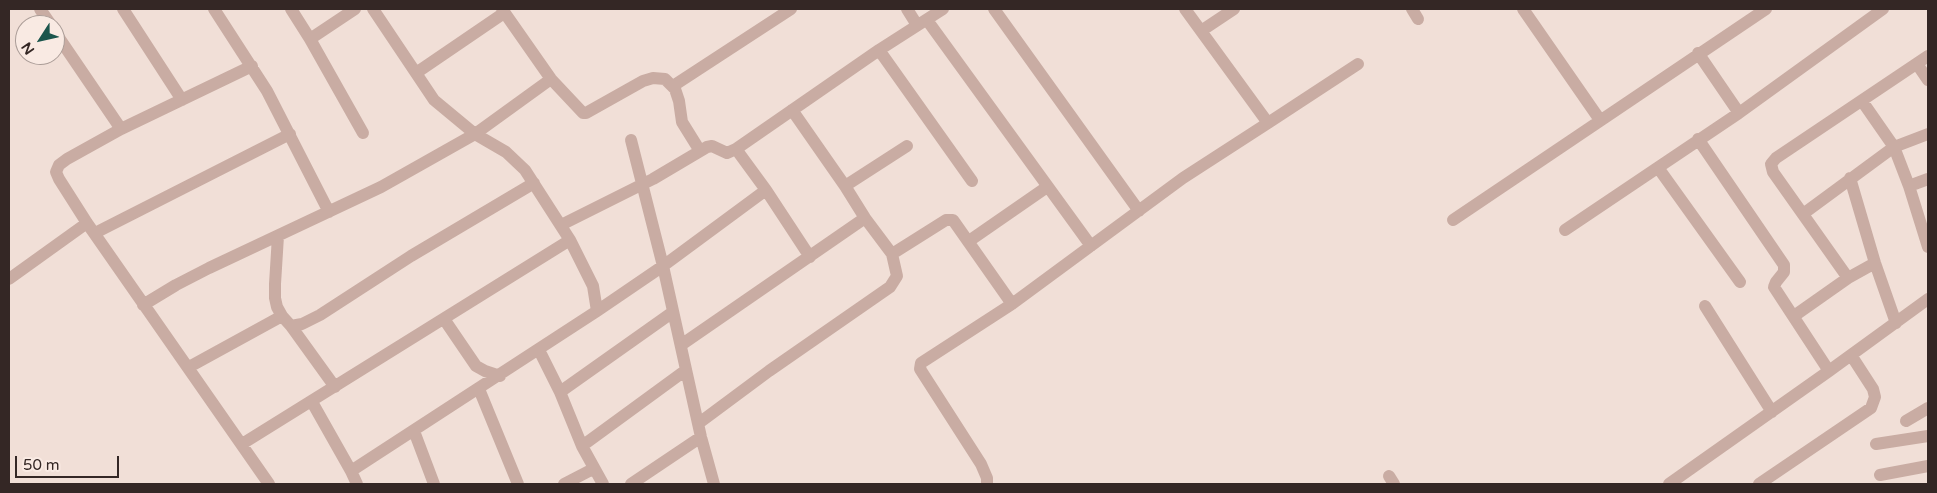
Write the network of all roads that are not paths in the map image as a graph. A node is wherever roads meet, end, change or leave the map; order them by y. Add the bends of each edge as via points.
1 (123, 9) edge
2 (214, 9) edge
3 (291, 9) edge
4 (355, 9) edge
5 (373, 9) edge
6 (791, 9) edge
7 (907, 9) edge
8 (943, 9) edge
9 (994, 9) edge
10 (1185, 9) edge
11 (1234, 9) edge
12 (1523, 9) edge
13 (1766, 9) edge
14 (1883, 9) edge
15 (503, 11) edge
16 (922, 22) junction
17 (1201, 31) junction
18 (310, 39) junction
19 (65, 47) edge
20 (879, 50) junction
21 (1698, 53) junction
22 (1928, 56) edge
23 (1358, 64) dead end
24 (1917, 64) junction
25 (252, 66) junction
26 (416, 73) junction
27 (551, 79) junction
28 (1928, 80) edge
29 (673, 86) junction
30 (182, 100) junction
31 (1862, 101) junction
32 (792, 110) junction
33 (1739, 113) junction
34 (1600, 120) junction
35 (1268, 122) junction
36 (121, 129) junction
37 (363, 133) dead end
38 (290, 134) junction
39 (475, 134) junction
40 (1928, 134) edge
41 (1698, 139) junction
42 (631, 140) dead end
43 (907, 146) dead end
44 (1894, 147) junction
45 (736, 149) junction
46 (700, 151) junction
47 (1659, 169) junction
48 (1850, 178) junction
49 (1928, 179) edge
50 (972, 182) dead end
51 (534, 183) junction
52 (642, 184) junction
53 (845, 186) junction
54 (1047, 186) junction
55 (1909, 186) junction
56 (766, 190) junction
57 (1139, 211) junction
58 (329, 212) junction
59 (1803, 214) junction
60 (865, 218) junction
61 (1453, 220) dead end
62 (561, 225) junction
63 (91, 228) junction
64 (1565, 230) dead end
65 (278, 236) junction
66 (570, 240) junction
67 (969, 241) junction
68 (1091, 246) junction
69 (1928, 246) edge
70 (892, 254) junction
71 (810, 257) junction
72 (1874, 263) junction
73 (663, 266) junction
74 (1848, 278) junction
75 (9, 279) edge
76 (1740, 282) dead end
77 (1928, 299) edge
78 (1012, 304) junction
79 (143, 305) junction
80 (1705, 306) dead end
81 (597, 311) junction
82 (673, 312) junction
83 (282, 316) junction
84 (1794, 316) junction
85 (444, 319) junction
86 (1896, 323) junction
87 (291, 326) junction
88 (681, 345) junction
89 (539, 350) junction
90 (1851, 355) junction
91 (189, 367) junction
92 (686, 370) junction
93 (1829, 371) junction
94 (500, 376) junction
95 (335, 387) junction
96 (479, 389) junction
97 (560, 392) junction
98 (312, 402) junction
99 (1928, 408) edge
100 (1772, 412) junction
101 (1906, 421) dead end
102 (699, 423) junction
103 (414, 431) junction
104 (1928, 436) edge
105 (701, 438) junction
106 (242, 444) junction
107 (1876, 444) dead end
108 (582, 446) junction
109 (1928, 466) edge
110 (593, 469) junction
111 (351, 471) junction
112 (1880, 475) dead end
113 (270, 484) edge
114 (356, 484) edge
115 (434, 484) edge
116 (518, 484) edge
117 (564, 484) edge
118 (603, 484) edge
119 (631, 484) edge
120 (714, 484) edge
121 (987, 484) edge
122 (1669, 484) edge
123 (1759, 484) edge

1 - 30 street
2 - 25 street
3 - 18 street
4 - 18 street
5 - 26 street
6 - 29 street
7 - 16 street
8 - 16 street
9 - 57 street
10 - 17 street
11 - 17 street
12 - 34 street
13 - 21 street
14 - 33 street
15 - 26 street
15 - 27 street
16 - 20 street
16 - 54 street
17 - 35 street
18 - 37 street
19 - 36 street
20 - 32 street
20 - 50 street
21 - 33 street
21 - 34 street
22 - 24 street
23 - 35 street
24 - 28 street
24 - 31 street
25 - 30 street
25 - 38 street
26 - 39 street via 434,100
27 - 29 street via 579,110 586,113 643,81 665,79
27 - 39 street
29 - 46 street via 682,122
30 - 36 street
31 - 44 street
31 - 59 street via 1771,164 1773,172
32 - 45 street
32 - 53 street
33 - 41 street
34 - 61 street
35 - 57 street via 1182,178
36 - 63 street via 67,159 56,172
38 - 58 street
38 - 63 street
39 - 51 street via 506,152
39 - 58 street
40 - 44 street
41 - 47 street
41 - 84 street via 1784,265 1784,272 1774,287
42 - 52 street
43 - 53 street
44 - 48 street
44 - 55 street
45 - 46 street via 727,153 709,146
45 - 56 street
46 - 52 street
47 - 64 street
47 - 76 street
48 - 59 street
48 - 72 street
49 - 55 street
51 - 62 street
51 - 87 street via 320,315
52 - 62 street
52 - 73 street
53 - 60 street
54 - 67 street
54 - 68 street
55 - 69 street
56 - 71 street
56 - 73 street
57 - 68 street
58 - 65 street
59 - 74 street
60 - 70 street
60 - 71 street
62 - 66 street
63 - 75 street
63 - 79 street
65 - 79 street via 176,285
65 - 83 street via 275,298
66 - 81 street via 593,286
66 - 85 street
67 - 70 street via 956,222 949,219
67 - 78 street
68 - 78 street
70 - 102 street via 897,276 890,287
71 - 88 street
72 - 74 street
72 - 86 street
73 - 81 street
73 - 82 street
74 - 84 street
77 - 86 street
78 - 121 street via 923,360 919,367 981,464
79 - 91 street
80 - 100 street
81 - 89 street
82 - 88 street
82 - 97 street
83 - 87 street
83 - 91 street
84 - 93 street
85 - 94 street via 476,366
85 - 95 street
86 - 90 street
87 - 95 street
88 - 92 street
89 - 94 street
89 - 97 street
90 - 93 street
90 - 123 street via 1873,389 1876,397 1871,408
91 - 106 street
92 - 102 street
92 - 108 street
93 - 100 street
94 - 96 street
95 - 98 street
96 - 103 street
96 - 116 street
97 - 108 street
98 - 106 street
98 - 111 street
99 - 101 street
100 - 122 street
102 - 105 street
103 - 111 street
103 - 115 street
104 - 107 street
105 - 119 street
105 - 120 street
106 - 113 street
108 - 110 street
109 - 112 street
110 - 117 street
110 - 118 street
111 - 114 street

